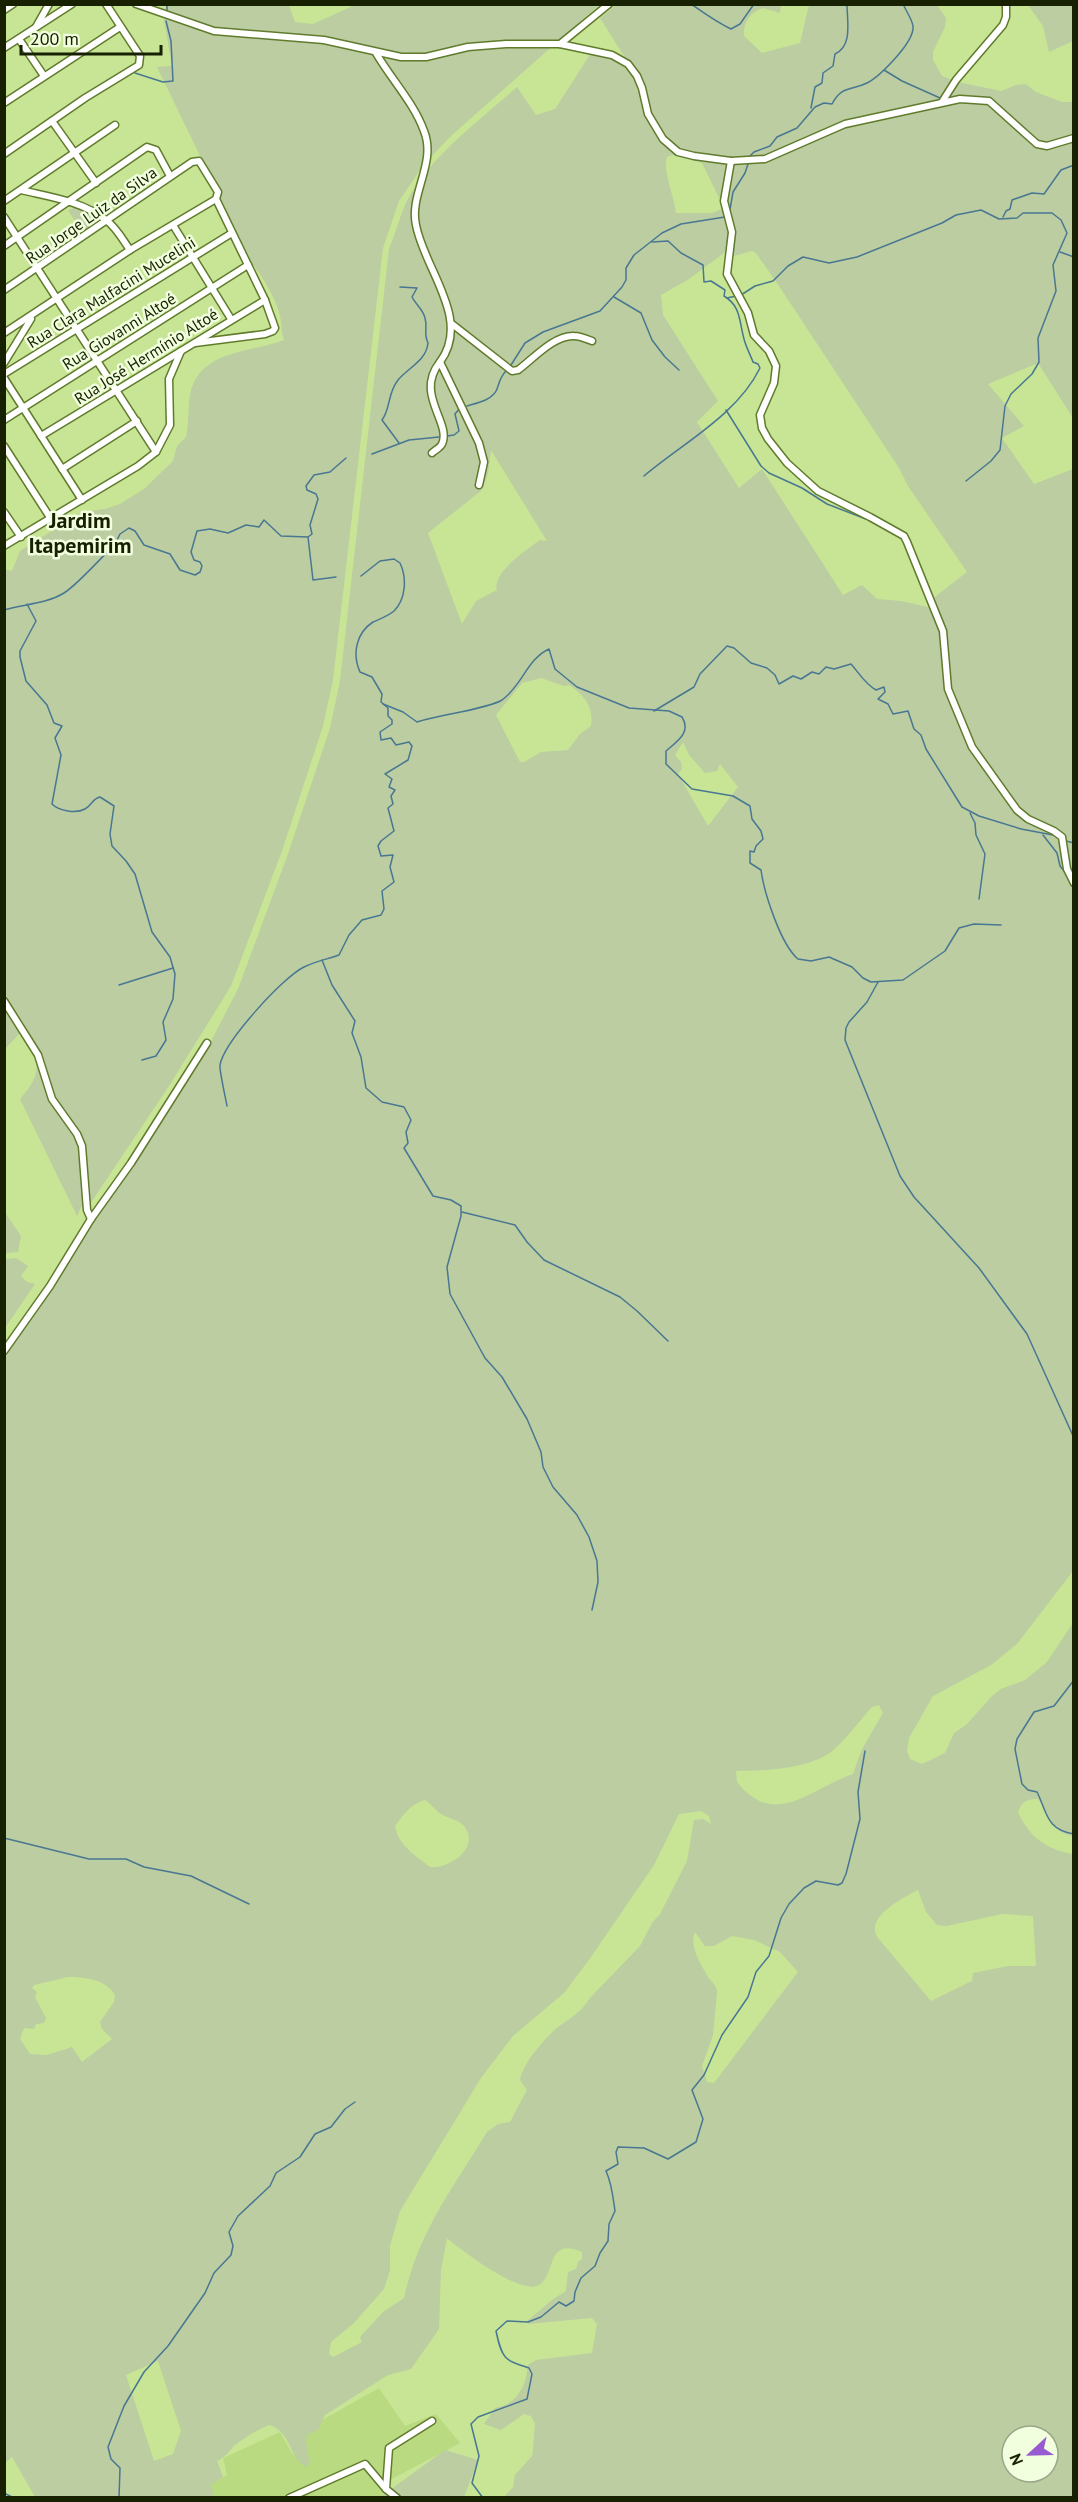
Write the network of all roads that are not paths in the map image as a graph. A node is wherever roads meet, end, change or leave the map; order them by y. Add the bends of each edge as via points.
1 (13, 4) edge
2 (49, 4) edge
3 (72, 4) edge
4 (106, 4) edge
5 (136, 4) edge
6 (609, 4) edge
7 (1006, 4) edge
8 (4, 10) edge
9 (36, 27) junction
10 (120, 27) junction
11 (19, 39) junction
12 (560, 44) junction
13 (4, 48) edge
14 (376, 53) junction
15 (44, 76) junction
16 (942, 102) junction
17 (4, 103) edge
18 (52, 121) junction
19 (115, 125) dead end
20 (1074, 138) edge
21 (74, 153) junction
22 (4, 154) edge
23 (731, 161) junction
24 (170, 176) junction
25 (96, 183) junction
26 (21, 190) junction
27 (216, 199) junction
28 (4, 201) edge
29 (70, 201) junction
30 (4, 217) edge
31 (107, 220) junction
32 (173, 225) junction
33 (232, 233) junction
34 (18, 237) junction
35 (4, 246) edge
36 (130, 250) junction
37 (192, 258) junction
38 (248, 265) junction
39 (38, 267) junction
40 (211, 288) junction
41 (4, 290) edge
42 (58, 299) junction
43 (265, 300) junction
44 (33, 316) junction
45 (231, 319) junction
46 (452, 324) junction
47 (78, 330) junction
48 (4, 333) edge
49 (592, 341) dead end
50 (195, 343) junction
51 (181, 351) junction
52 (98, 360) junction
53 (440, 362) junction
54 (4, 363) edge
55 (4, 376) edge
56 (117, 391) junction
57 (23, 407) junction
58 (4, 420) edge
59 (137, 422) junction
60 (41, 436) junction
61 (4, 446) edge
62 (156, 452) junction
63 (432, 453) dead end
64 (62, 469) junction
65 (479, 485) dead end
66 (82, 500) junction
67 (4, 512) edge
68 (51, 519) junction
69 (21, 537) junction
70 (4, 546) edge
71 (1074, 883) edge
72 (4, 1001) edge
73 (207, 1043) dead end
74 (91, 1219) junction
75 (4, 1351) edge
76 (432, 2421) dead end
77 (386, 2489) junction
78 (289, 2498) edge
79 (397, 2498) edge

1 - 8 street
2 - 9 street
3 - 9 street
4 - 10 street
5 - 14 street via 214,31 314,38
6 - 12 street
7 - 16 street via 1003,25
9 - 11 street
10 - 15 street
10 - 18 street via 140,56 139,65
11 - 13 street
11 - 15 street
12 - 14 street via 484,45 426,57
12 - 23 street via 624,60 639,81 651,123 670,146 685,155
14 - 46 street via 425,133 425,174 414,213 420,240
15 - 17 street
16 - 20 street via 989,101 1032,141 1043,146
16 - 23 street via 830,129 765,159
18 - 21 street
18 - 22 street
19 - 21 street
21 - 25 street
21 - 26 street
23 - 71 street via 724,201 732,232 727,274 748,313 754,335 776,366 774,383 760,415 762,428 787,463 818,491 904,536 943,631 948,688 972,747 1020,813 1059,833
24 - 25 street via 156,150 149,147
24 - 27 street, Rua Jorge Luiz da Silva via 192,162 201,162 218,192
24 - 31 street, Rua Jorge Luiz da Silva
25 - 29 street
26 - 28 street
26 - 29 street
27 - 32 street
27 - 33 street
29 - 31 street
29 - 34 street
30 - 34 street
31 - 36 street
31 - 39 street, Rua Jorge Luiz da Silva
32 - 36 street
32 - 37 street
33 - 37 street, Rua Clara Malfacini Mucelini
33 - 38 street
34 - 35 street
34 - 39 street
36 - 42 street
37 - 40 street
37 - 47 street, Rua Clara Malfacini Mucelini
38 - 40 street, Rua Giovanni Altoé
38 - 43 street
39 - 41 street, Rua Jorge Luiz da Silva
39 - 42 street
40 - 45 street
40 - 52 street, Rua Giovanni Altoé
42 - 44 street
42 - 47 street
43 - 45 street, Rua José Hermínio Altoé
43 - 50 street via 275,322 273,331
44 - 48 street
44 - 54 street
45 - 50 street, Rua José Hermínio Altoé
46 - 49 street via 512,371 567,337
46 - 53 street via 449,349
47 - 52 street
47 - 55 street, Rua Clara Malfacini Mucelini
50 - 51 street, Rua José Hermínio Altoé
51 - 56 street, Rua José Hermínio Altoé
51 - 62 street via 169,379 170,425
52 - 56 street
52 - 57 street, Rua Giovanni Altoé
53 - 63 street via 433,374 431,398 443,440
53 - 65 street via 479,443 484,462
55 - 57 street
56 - 59 street
56 - 60 street, Rua José Hermínio Altoé
57 - 58 street, Rua Giovanni Altoé
57 - 60 street
59 - 62 street
59 - 64 street
60 - 64 street
61 - 68 street
62 - 66 street
64 - 66 street
66 - 68 street
67 - 69 street
68 - 69 street
69 - 70 street
72 - 74 street via 38,1055 52,1099 82,1146
73 - 74 street
74 - 75 street
76 - 77 street via 389,2448
77 - 78 street via 365,2464
77 - 79 street

